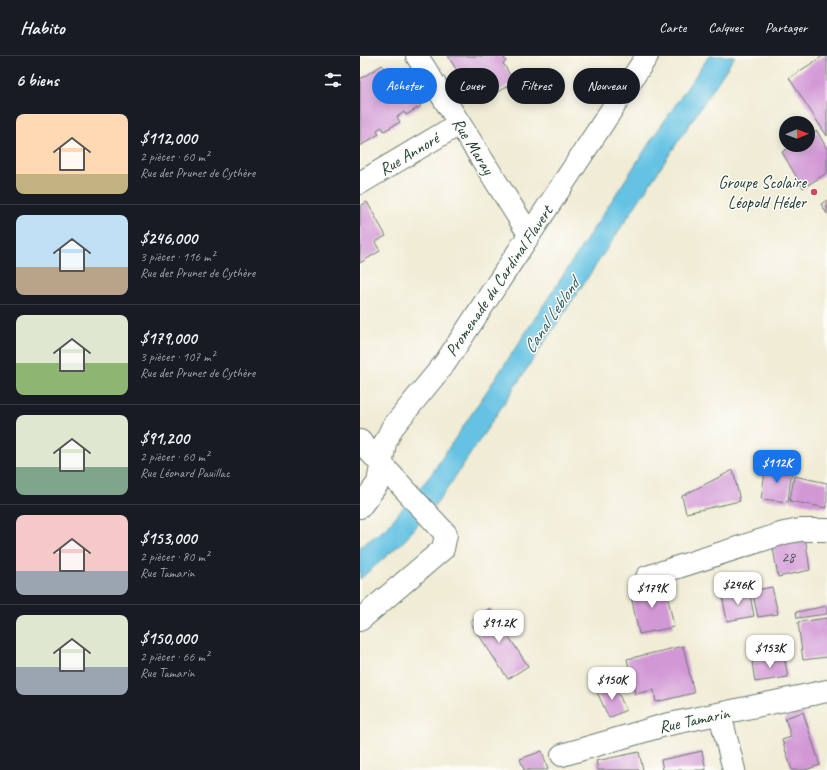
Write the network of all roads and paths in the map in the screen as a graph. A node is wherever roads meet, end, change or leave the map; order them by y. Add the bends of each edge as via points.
1 (417, 56) edge
2 (647, 56) edge
3 (459, 124) junction
4 (360, 183) edge
5 (529, 234) junction
6 (360, 441) edge
7 (389, 472) junction
8 (360, 506) edge
9 (827, 530) edge
10 (647, 577) dead end
11 (360, 620) edge
12 (827, 691) edge
13 (720, 714) junction
14 (562, 755) dead end
15 (734, 770) edge

1 - 3 street, Rue Maray
2 - 5 street, Promenade du Cardinal Flavert
3 - 4 street, Rue Annoré
3 - 5 street, Rue Maray
5 - 7 street, Promenade du Cardinal Flavert via 445,362 392,428 385,443
6 - 7 street
7 - 8 street, Promenade du Cardinal Flavert
7 - 11 street via 446,534 443,549
9 - 10 street via 784,533
12 - 13 street, Rue Tamarin
13 - 14 street, Rue Tamarin via 665,725
13 - 15 street

